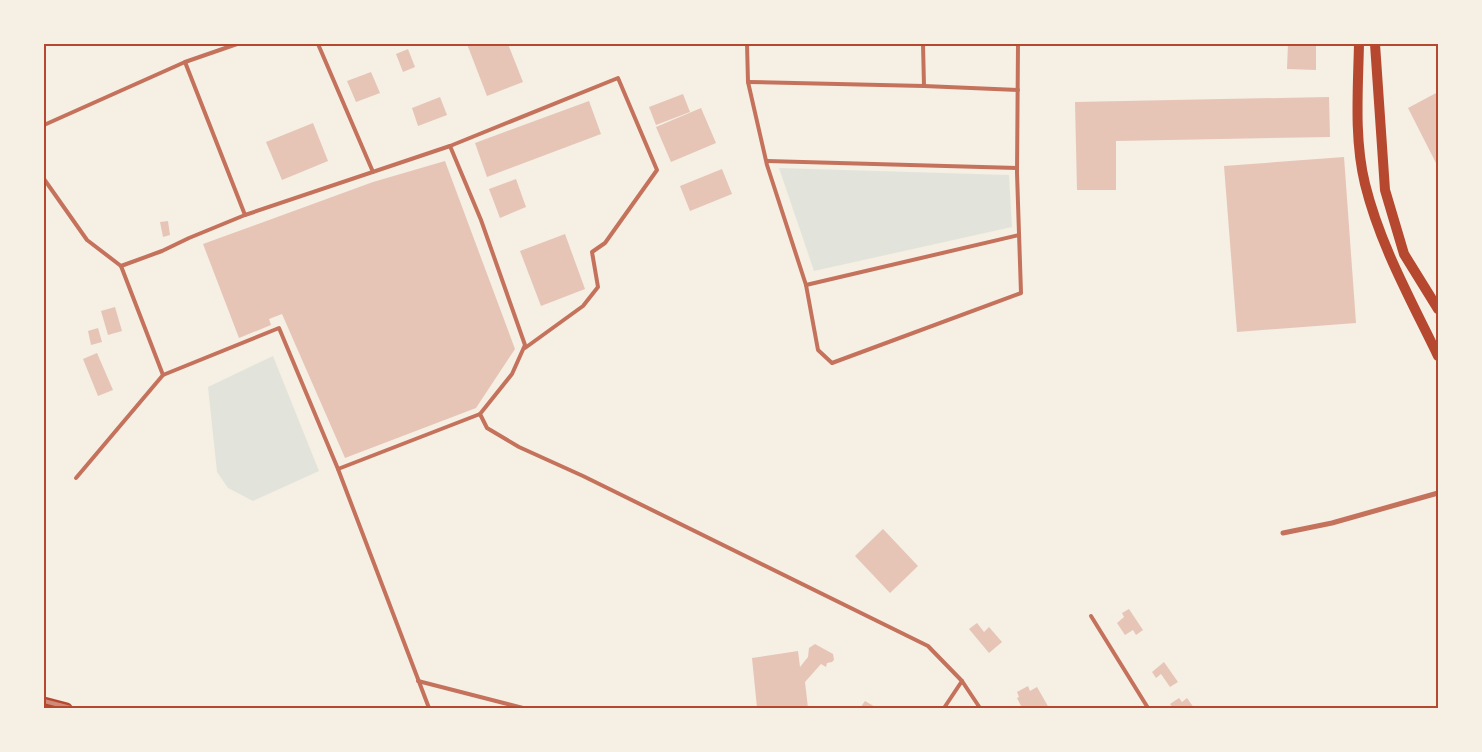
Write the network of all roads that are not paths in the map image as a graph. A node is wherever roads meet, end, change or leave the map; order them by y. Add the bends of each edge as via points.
1 (237, 44) edge
2 (318, 44) edge
3 (747, 44) edge
4 (923, 44) edge
5 (1018, 44) edge
6 (1359, 44) edge
7 (1375, 44) edge
8 (185, 62) junction
9 (748, 82) junction
10 (924, 86) junction
11 (1018, 90) junction
12 (44, 125) edge
13 (450, 146) junction
14 (767, 161) junction
15 (1017, 168) junction
16 (374, 172) junction
17 (44, 179) edge
18 (245, 215) junction
19 (1019, 235) junction
20 (121, 266) junction
21 (806, 286) junction
22 (1438, 309) edge
23 (525, 348) junction
24 (1438, 356) edge
25 (163, 375) junction
26 (480, 414) junction
27 (338, 469) junction
28 (76, 478) dead end
29 (1438, 493) edge
30 (1283, 533) dead end
31 (1091, 616) dead end
32 (418, 681) junction
33 (962, 681) junction
34 (44, 702) edge
35 (67, 708) edge
36 (429, 708) edge
37 (524, 708) edge
38 (944, 708) edge
39 (980, 708) edge
40 (1148, 708) edge

1 - 8 lane
2 - 16 lane
3 - 9 lane
4 - 10 lane
5 - 11 lane
6 - 24 main road via 1358,140 1365,184 1383,243
7 - 22 main road via 1385,190 1404,254
8 - 12 lane
8 - 18 lane
9 - 10 lane
9 - 14 lane
10 - 11 lane
11 - 15 lane
13 - 16 lane
13 - 23 lane
13 - 23 lane via 618,78 657,170 605,243 592,252 598,287 583,306
14 - 15 lane
14 - 21 lane
15 - 19 lane
16 - 18 lane
17 - 20 lane via 87,240
18 - 20 lane
19 - 21 lane
19 - 21 lane via 1021,293 832,363 818,350
20 - 25 lane
23 - 26 lane via 512,374
25 - 27 lane via 279,328
25 - 28 lane
26 - 27 lane
26 - 33 lane via 487,428 519,447 928,646
27 - 32 lane
29 - 30 street via 1332,523
31 - 40 lane
32 - 36 lane
32 - 37 lane
33 - 38 lane
33 - 39 lane
34 - 35 highway

